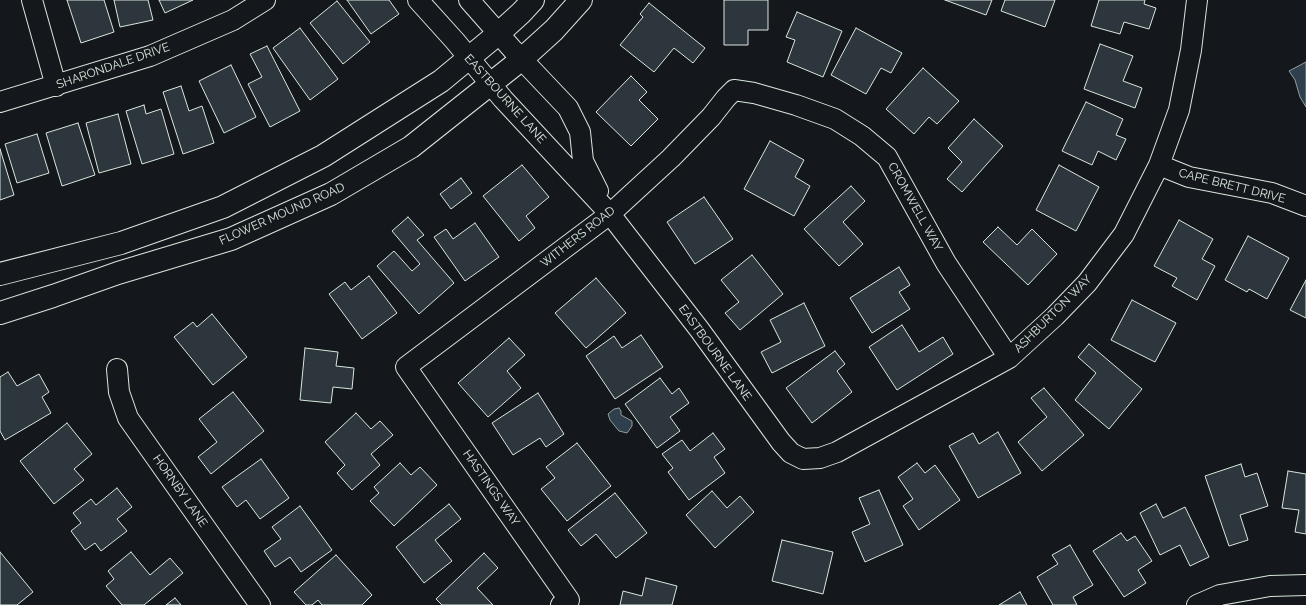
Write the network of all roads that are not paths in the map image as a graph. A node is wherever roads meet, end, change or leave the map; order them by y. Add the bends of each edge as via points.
1 (32, 0) edge
2 (265, 0) edge
3 (418, 0) edge
4 (469, 0) edge
5 (533, 0) edge
6 (581, 0) edge
7 (1197, 0) edge
8 (499, 33) junction
9 (468, 57) junction
10 (522, 59) junction
11 (491, 84) junction
12 (56, 86) junction
13 (734, 90) joint
14 (0, 102) edge
15 (1159, 165) junction
16 (1306, 206) edge
17 (610, 214) junction
18 (0, 274) edge
19 (0, 313) edge
20 (1009, 358) junction
21 (406, 367) joint
22 (117, 368) dead end
23 (837, 452) joint
24 (1306, 585) edge
25 (260, 605) edge
26 (561, 605) edge
27 (1197, 605) edge

1 - 12 street
2 - 12 street, SHARONDALE DRIVE via 232,20 150,56
3 - 9 street, EASTBOURNE LANE
4 - 8 street, EASTBOURNE LANE
5 - 8 main road
6 - 10 main road, FLOWER MOUND ROAD via 554,30
7 - 15 street, ASHBURTON WAY via 1191,50 1179,110
8 - 9 main road
8 - 10 street, EASTBOURNE LANE
9 - 11 street, EASTBOURNE LANE
9 - 18 main road via 441,81 323,156 223,207 121,243
10 - 11 main road, FLOWER MOUND ROAD
10 - 17 street, EASTBOURNE LANE via 568,108 580,132 583,161
11 - 17 street, EASTBOURNE LANE
11 - 19 main road, FLOWER MOUND ROAD via 411,147 331,194 231,239
12 - 14 street, SHARONDALE DRIVE
13 - 17 street, WITHERS ROAD via 671,158
13 - 20 street, CROMWELL WAY via 796,105 834,119 862,136 887,157 946,263
15 - 16 street, CAPE BRETT DRIVE via 1189,177 1272,193
15 - 20 street, ASHBURTON WAY via 1124,234 1087,283
17 - 21 street, WITHERS ROAD
17 - 23 street, EASTBOURNE LANE via 791,453 803,459 820,458
20 - 23 street, ASHBURTON WAY
21 - 26 street, HASTINGS WAY via 569,600
22 - 25 street, HORNBY LANE via 119,392 128,418
24 - 27 street via 1270,586 1220,595

